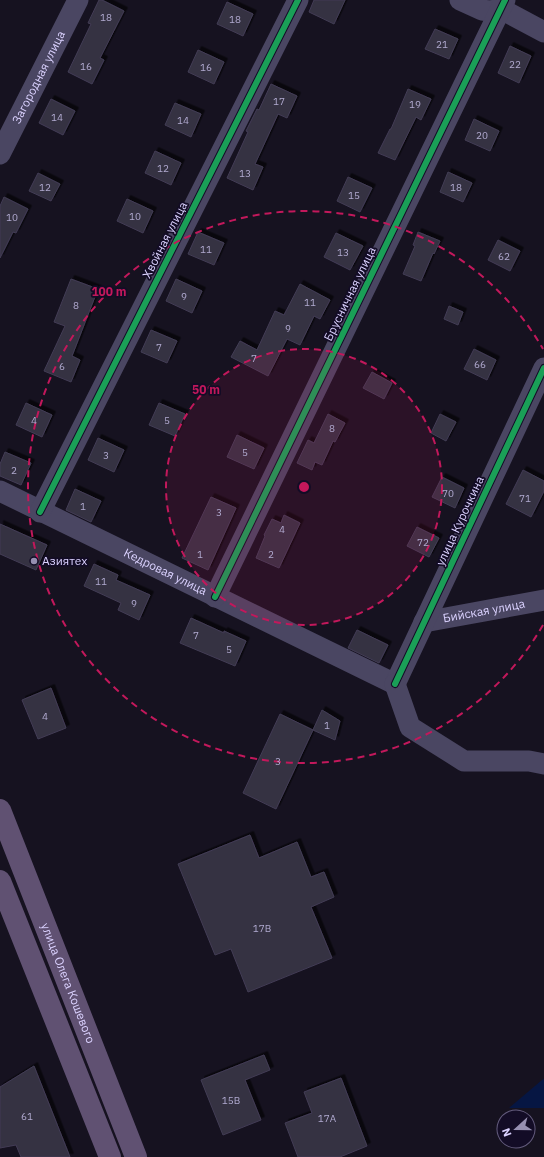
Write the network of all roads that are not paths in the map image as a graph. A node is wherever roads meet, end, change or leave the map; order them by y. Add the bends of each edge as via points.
1 (78, 0) edge
2 (298, 0) edge
3 (460, 0) edge
4 (503, 5) edge
5 (544, 32) edge
6 (0, 154) edge
7 (544, 368) edge
8 (0, 492) edge
9 (40, 512) junction
10 (215, 597) junction
11 (544, 600) edge
12 (424, 622) junction
13 (395, 684) junction
14 (544, 764) edge
15 (0, 810) edge
16 (0, 881) edge
17 (110, 1157) edge
18 (136, 1157) edge

1 - 6 street, Загородная улица
2 - 9 street, Хвойная улица
3 - 4 street via 490,12
4 - 5 street
4 - 10 street, Брусничная улица
7 - 12 street, улица Курочкина
8 - 9 street, Кедровая улица
9 - 10 street, Кедровая улица
10 - 13 street, Кедровая улица
11 - 12 street, Бийская улица
12 - 13 street, улица Курочкина
13 - 14 street via 410,727 464,761 529,761
15 - 18 main road, улица Олега Кошевого
16 - 17 main road, улица Олега Кошевого

